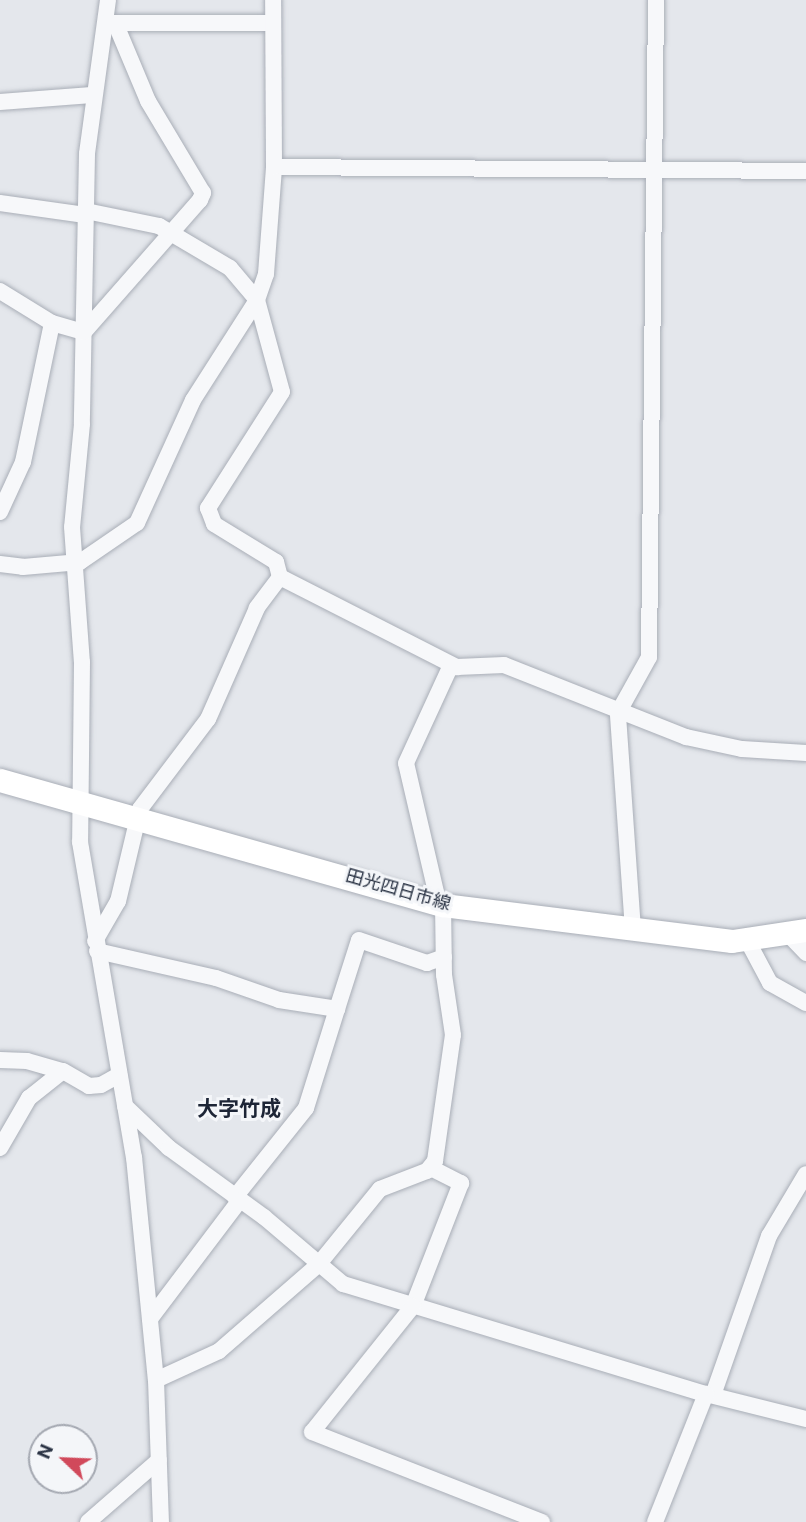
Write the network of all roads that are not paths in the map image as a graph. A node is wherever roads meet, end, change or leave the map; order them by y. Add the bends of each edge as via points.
1 (108, 0) edge
2 (273, 0) edge
3 (656, 0) edge
4 (273, 23) junction
5 (110, 24) junction
6 (92, 95) junction
7 (0, 102) edge
8 (274, 167) junction
9 (653, 169) junction
10 (806, 171) edge
11 (0, 203) edge
12 (85, 213) junction
13 (170, 232) junction
14 (0, 291) edge
15 (257, 300) junction
16 (52, 323) junction
17 (84, 332) junction
18 (0, 512) edge
19 (72, 562) junction
20 (0, 564) edge
21 (280, 577) junction
22 (452, 665) junction
23 (618, 713) junction
24 (806, 753) edge
25 (0, 779) edge
26 (81, 800) junction
27 (138, 815) junction
28 (438, 904) junction
29 (633, 930) junction
30 (797, 931) edge
31 (746, 938) junction
32 (96, 946) junction
33 (806, 953) edge
34 (444, 957) junction
35 (806, 1003) edge
36 (337, 1009) junction
37 (0, 1060) edge
38 (63, 1071) junction
39 (119, 1076) junction
40 (125, 1106) junction
41 (0, 1148) edge
42 (431, 1168) junction
43 (806, 1174) edge
44 (238, 1198) junction
45 (318, 1265) junction
46 (413, 1306) junction
47 (150, 1319) junction
48 (156, 1380) junction
49 (710, 1394) junction
50 (806, 1419) edge
51 (159, 1460) junction
52 (88, 1522) edge
53 (162, 1522) edge
54 (542, 1522) edge
55 (655, 1522) edge

1 - 5 street
2 - 4 street
3 - 9 street
4 - 5 street
4 - 8 street
5 - 6 street
5 - 13 street via 148,101 203,193
6 - 7 street
6 - 12 street
8 - 9 street
8 - 15 street via 266,274
9 - 10 street
9 - 23 street via 649,657
11 - 12 street
12 - 13 street via 150,223
12 - 17 street
13 - 15 street via 230,268
13 - 17 street
14 - 16 street
15 - 19 street via 193,400 137,523 86,559
15 - 21 street via 282,392 208,508 214,524 276,562
16 - 17 street
16 - 18 street via 23,462
17 - 19 street
19 - 20 street via 23,568
19 - 26 street via 82,662
21 - 22 street
21 - 27 street via 257,608 208,719 169,765
22 - 23 street via 470,669 504,666
22 - 28 street via 406,763
23 - 24 street via 686,737 742,749
23 - 29 street
25 - 26 main road, 田光四日市線
26 - 27 main road, 田光四日市線
26 - 32 street via 80,842
27 - 28 main road, 田光四日市線
27 - 32 street via 118,901
28 - 29 main road, 田光四日市線
28 - 34 street
29 - 31 main road, 田光四日市線 via 732,941
30 - 31 main road, 田光四日市線
30 - 33 street
31 - 35 street via 770,983
32 - 36 street via 279,1000
32 - 39 street
34 - 36 street via 427,963 359,940
34 - 42 street via 452,1046 441,1143
36 - 44 street via 306,1108
37 - 38 street via 27,1061
38 - 39 street via 89,1086 101,1086
38 - 41 street via 29,1098
39 - 40 street
40 - 44 street via 169,1148
40 - 47 street
42 - 45 street via 380,1189
42 - 46 street via 461,1183
43 - 49 street via 769,1236
44 - 45 street
44 - 47 street
45 - 46 street via 343,1283
45 - 48 street via 219,1351
46 - 49 street
46 - 54 street via 312,1432
47 - 48 street
48 - 51 street
49 - 50 street
49 - 55 street
51 - 52 street
51 - 53 street

